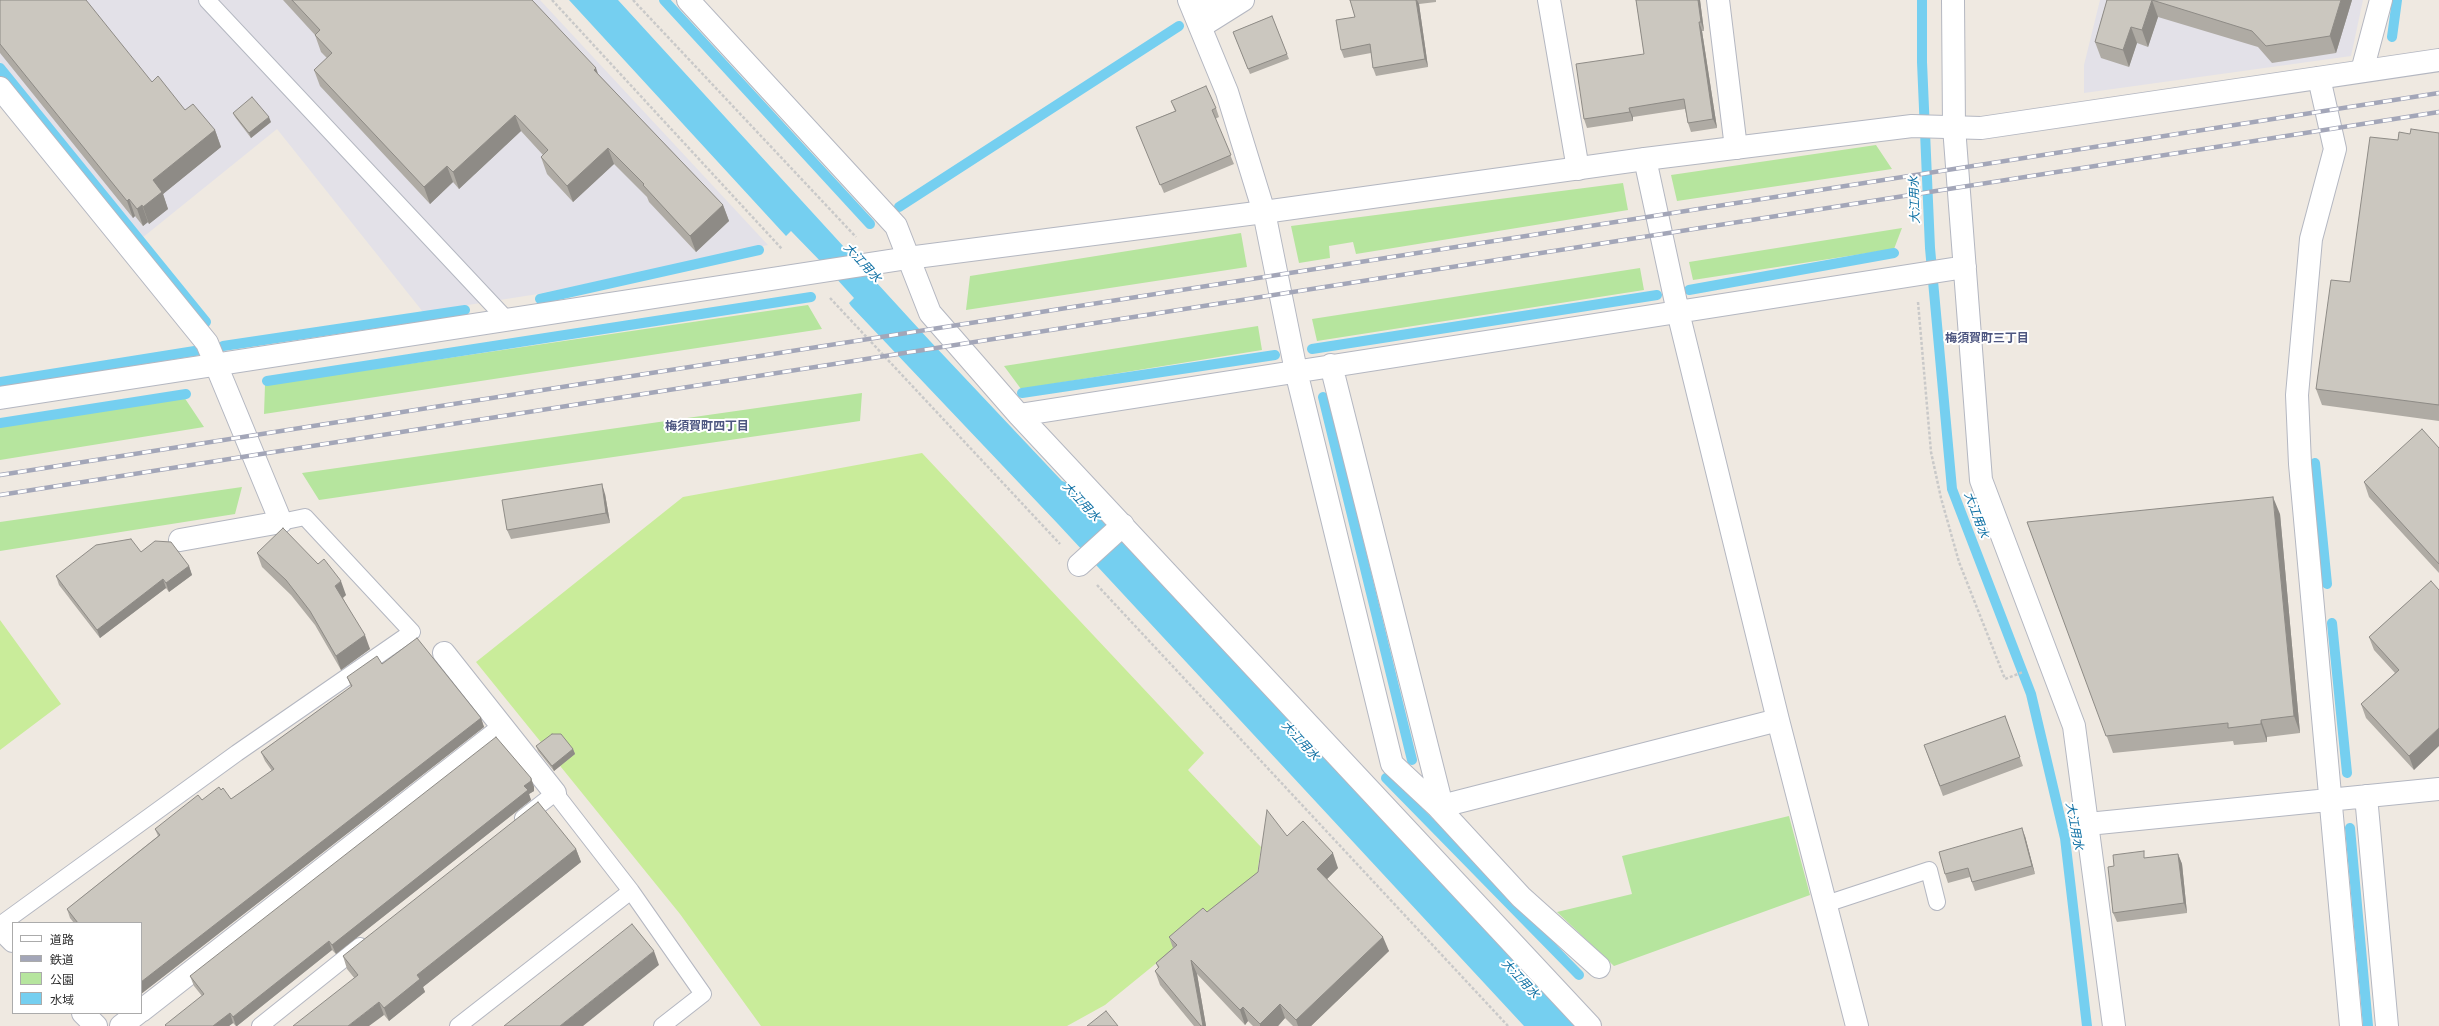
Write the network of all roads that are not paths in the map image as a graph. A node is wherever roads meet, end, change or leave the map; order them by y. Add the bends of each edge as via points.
1 (207, 0) edge
2 (688, 0) edge
3 (1212, 0) edge
4 (1243, 0) edge
5 (1549, 0) edge
6 (1718, 0) edge
7 (1953, 0) edge
8 (2381, 0) edge
9 (1194, 13) edge
10 (2439, 60) edge
11 (2362, 72) junction
12 (2319, 78) junction
13 (0, 88) edge
14 (1947, 127) junction
15 (1736, 148) junction
16 (1645, 159) junction
17 (1578, 169) junction
18 (1264, 212) junction
19 (908, 258) junction
20 (1958, 268) junction
21 (1678, 312) junction
22 (507, 320) junction
23 (215, 365) junction
24 (1331, 365) junction
25 (1296, 371) junction
26 (0, 398) edge
27 (1020, 415) junction
28 (281, 522) junction
29 (1121, 527) junction
30 (180, 540) dead end
31 (1081, 563) road end
32 (444, 653) dead end
33 (1778, 720) junction
34 (503, 728) junction
35 (2439, 789) edge
36 (554, 793) junction
37 (2366, 796) junction
38 (2330, 799) junction
39 (1440, 806) junction
40 (2088, 824) junction
41 (511, 828) edge
42 (631, 891) junction
43 (1937, 902) dead end
44 (1826, 904) junction
45 (0, 926) edge
46 (372, 937) edge
47 (12, 940) edge
48 (1599, 967) dead end
49 (142, 1010) edge
50 (85, 1014) edge
51 (137, 1014) edge
52 (96, 1026) edge
53 (121, 1026) edge
54 (260, 1026) edge
55 (458, 1026) edge
56 (662, 1026) edge
57 (1590, 1026) edge
58 (1857, 1026) edge
59 (2114, 1026) edge
60 (2351, 1026) edge
61 (2387, 1026) edge

1 - 22 lane
2 - 19 street via 896,226
3 - 9 street
4 - 9 street
5 - 17 street
6 - 15 street
7 - 14 street
8 - 11 street
9 - 18 street via 1227,92
10 - 11 street
11 - 12 street
12 - 14 street via 1981,128
12 - 38 street via 2335,149 2311,238 2297,395 2300,464
13 - 23 street via 207,343
14 - 15 street via 1912,126
14 - 20 street
15 - 16 street
16 - 17 street
16 - 21 street
17 - 18 street
18 - 19 street
18 - 25 street
19 - 22 street
19 - 27 street via 930,313
20 - 21 street
20 - 40 street via 1981,480 2074,726
21 - 24 street
21 - 33 street
22 - 23 street
23 - 26 street
23 - 28 street
24 - 25 street
24 - 39 street
25 - 27 street
25 - 39 street via 1392,764
27 - 29 street
28 - 30 street
28 - 45 lane via 305,517 412,632 231,758
29 - 31 street
29 - 57 street
32 - 34 street
33 - 39 street
33 - 44 street
34 - 36 street
34 - 49 street
35 - 37 street
36 - 41 lane
36 - 42 lane
37 - 38 street
37 - 61 street
38 - 40 street
38 - 60 street
39 - 48 street via 1521,897
40 - 59 street
42 - 55 lane
42 - 56 lane via 703,994
43 - 44 lane via 1929,870
44 - 58 street
45 - 47 street
46 - 54 lane
50 - 52 street
51 - 53 street

